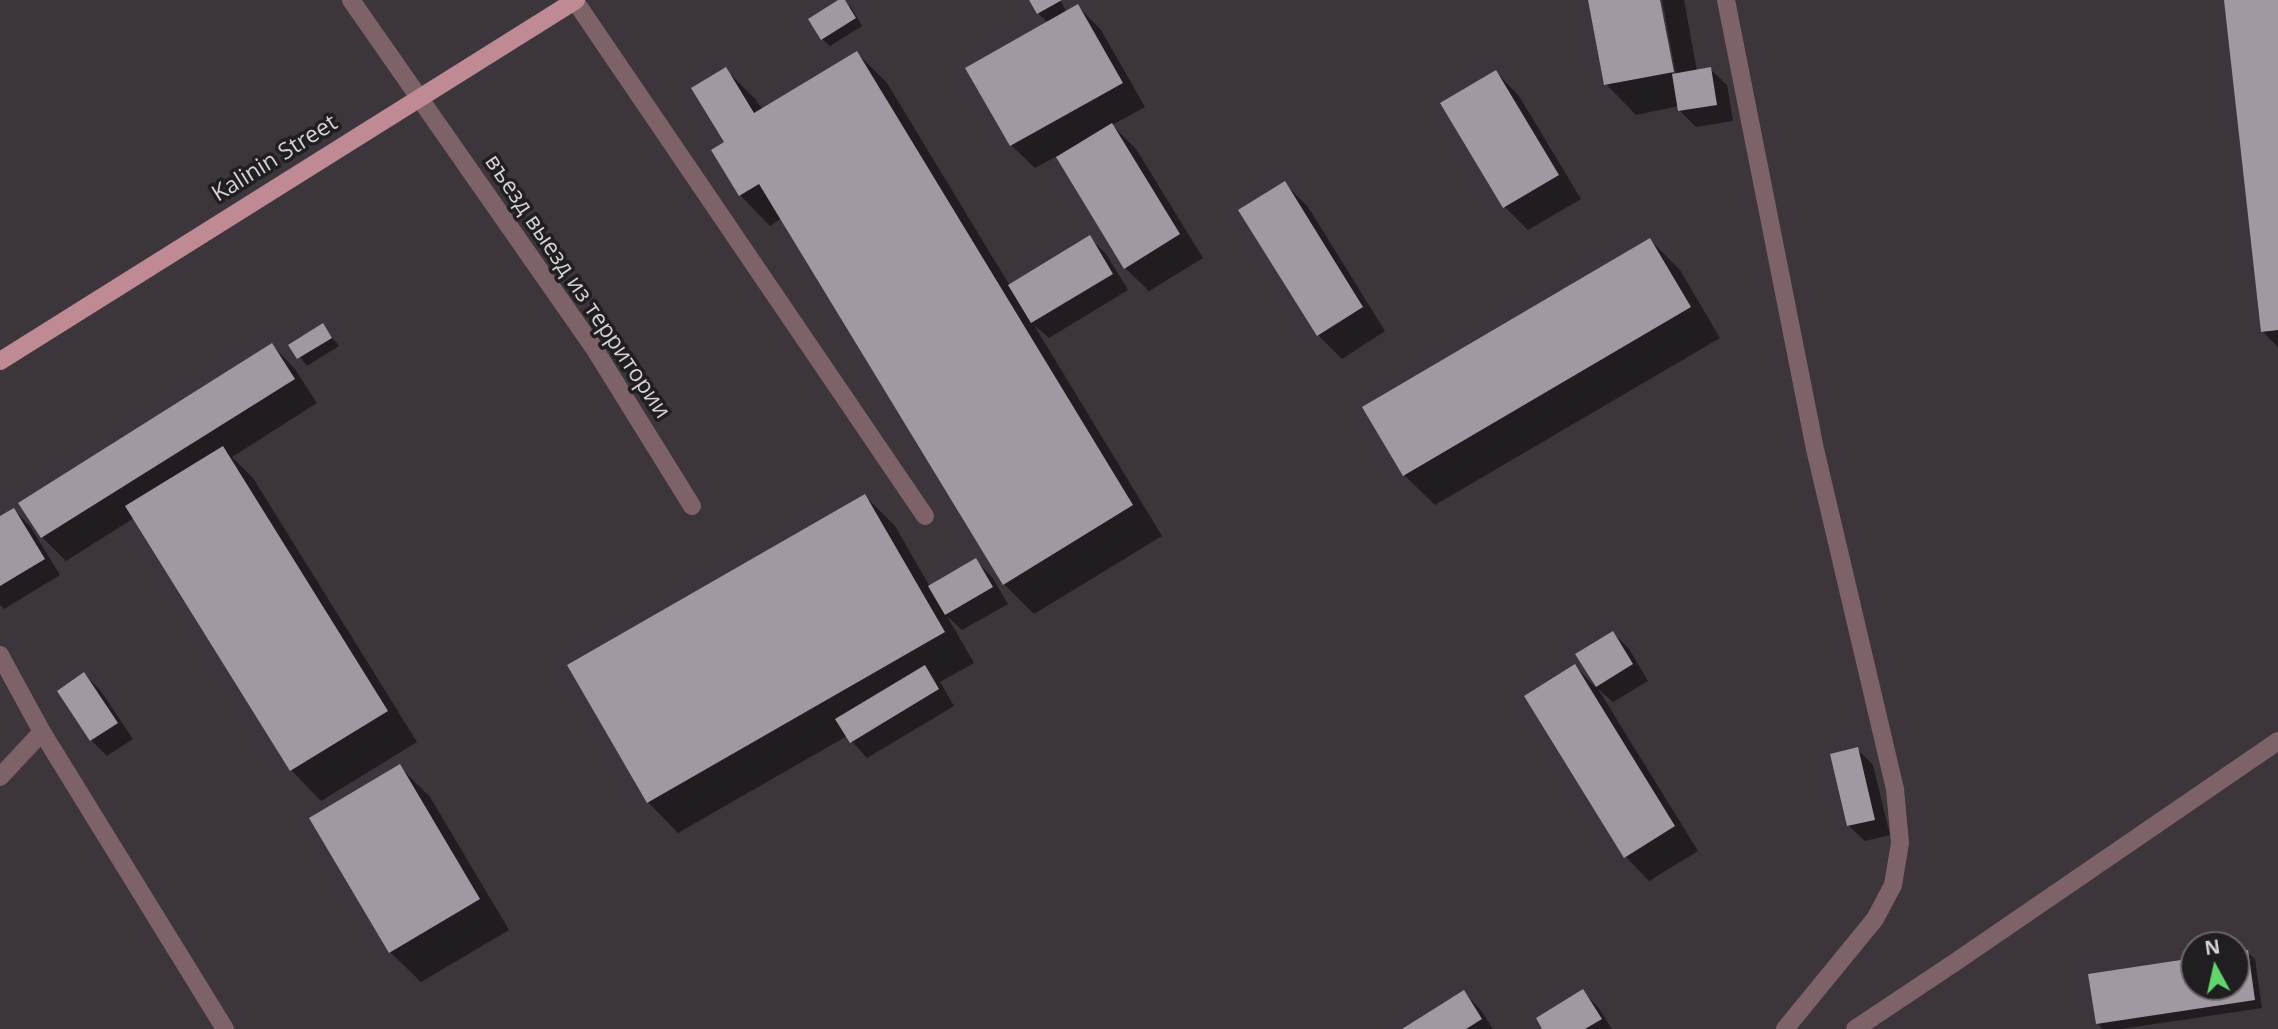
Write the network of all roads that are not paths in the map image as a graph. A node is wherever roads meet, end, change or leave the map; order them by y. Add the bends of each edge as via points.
1 (351, 0) edge
2 (575, 0) edge
3 (1726, 0) edge
4 (418, 98) junction
5 (0, 361) edge
6 (692, 506) dead end
7 (925, 516) dead end
8 (0, 655) edge
9 (42, 732) junction
10 (2278, 741) edge
11 (0, 777) edge
12 (225, 1029) edge
13 (1785, 1029) edge
14 (1855, 1029) edge

1 - 4 street, въезд выезд из территории
2 - 4 main road, Kalinin Street
2 - 7 street
3 - 13 street via 1815,449 1895,789 1900,843 1893,885 1875,919
4 - 5 main road, Kalinin Street
4 - 6 street, въезд выезд из территории via 594,348
8 - 9 street
9 - 11 street
9 - 12 street
10 - 14 street

